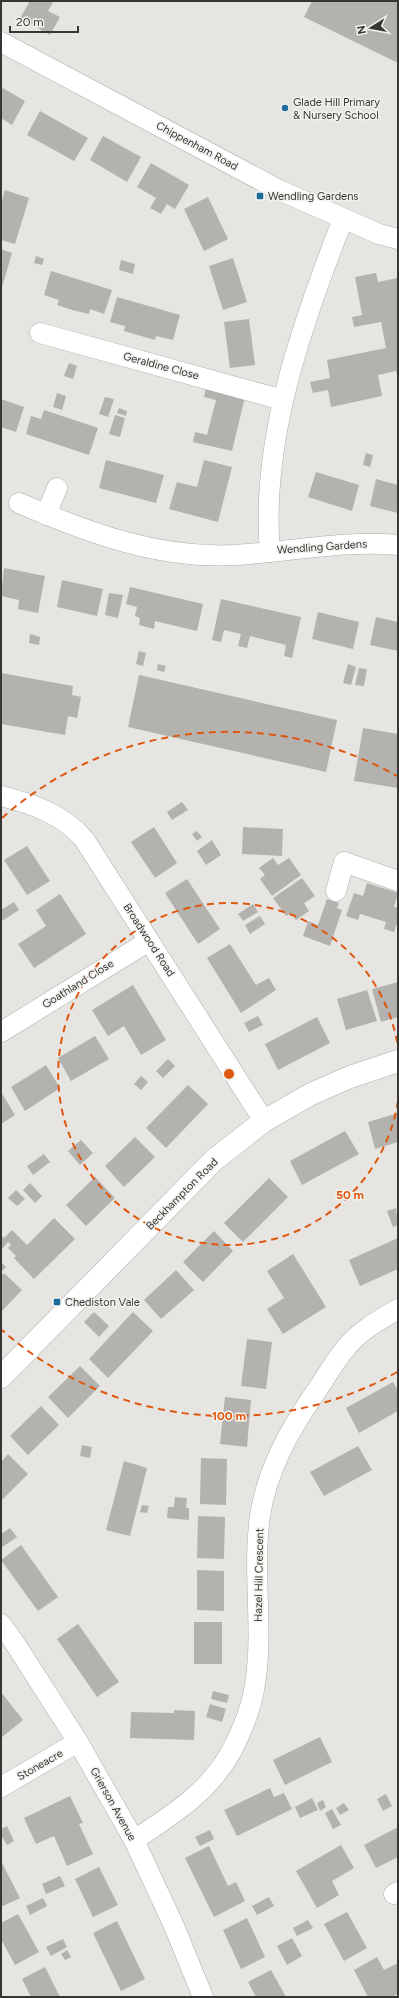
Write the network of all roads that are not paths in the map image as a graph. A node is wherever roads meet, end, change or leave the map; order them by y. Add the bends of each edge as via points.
1 (1, 42) edge
2 (344, 219) junction
3 (398, 239) edge
4 (40, 333) dead end
5 (283, 400) junction
6 (57, 488) dead end
7 (19, 503) dead end
8 (46, 515) junction
9 (398, 546) edge
10 (270, 552) junction
11 (1, 796) edge
12 (398, 880) edge
13 (336, 891) dead end
14 (149, 941) junction
15 (3, 1025) edge
16 (398, 1061) edge
17 (264, 1121) junction
18 (398, 1310) edge
19 (1, 1377) edge
20 (1, 1624) edge
21 (78, 1742) junction
22 (1, 1787) edge
23 (134, 1840) junction
24 (203, 1997) edge

1 - 2 street, Chippenham Road via 279,190
2 - 3 street, Chippenham Road
2 - 5 street, Wendling Gardens via 318,285
4 - 5 street, Geraldine Close
5 - 10 street, Wendling Gardens via 270,475
6 - 8 street
7 - 8 street, Wendling Gardens
8 - 10 street, Wendling Gardens via 114,540 165,551 205,555
9 - 10 street, Wendling Gardens via 357,543
11 - 14 street, Broadwood Road via 45,810 76,830
12 - 13 street via 344,862
14 - 15 street, Goathland Close
14 - 17 street, Broadwood Road
16 - 17 street, Beckhampton Road via 350,1077 311,1094
17 - 19 street, Beckhampton Road via 214,1160
18 - 23 street, Hazel Hill Crescent via 365,1330 345,1348 297,1420 273,1467 260,1517 258,1656 255,1684 234,1746 216,1773 183,1808
20 - 21 street, Grierson Avenue
21 - 22 street, Stoneacre
21 - 23 street, Grierson Avenue
23 - 24 street, Grierson Avenue via 174,1926

